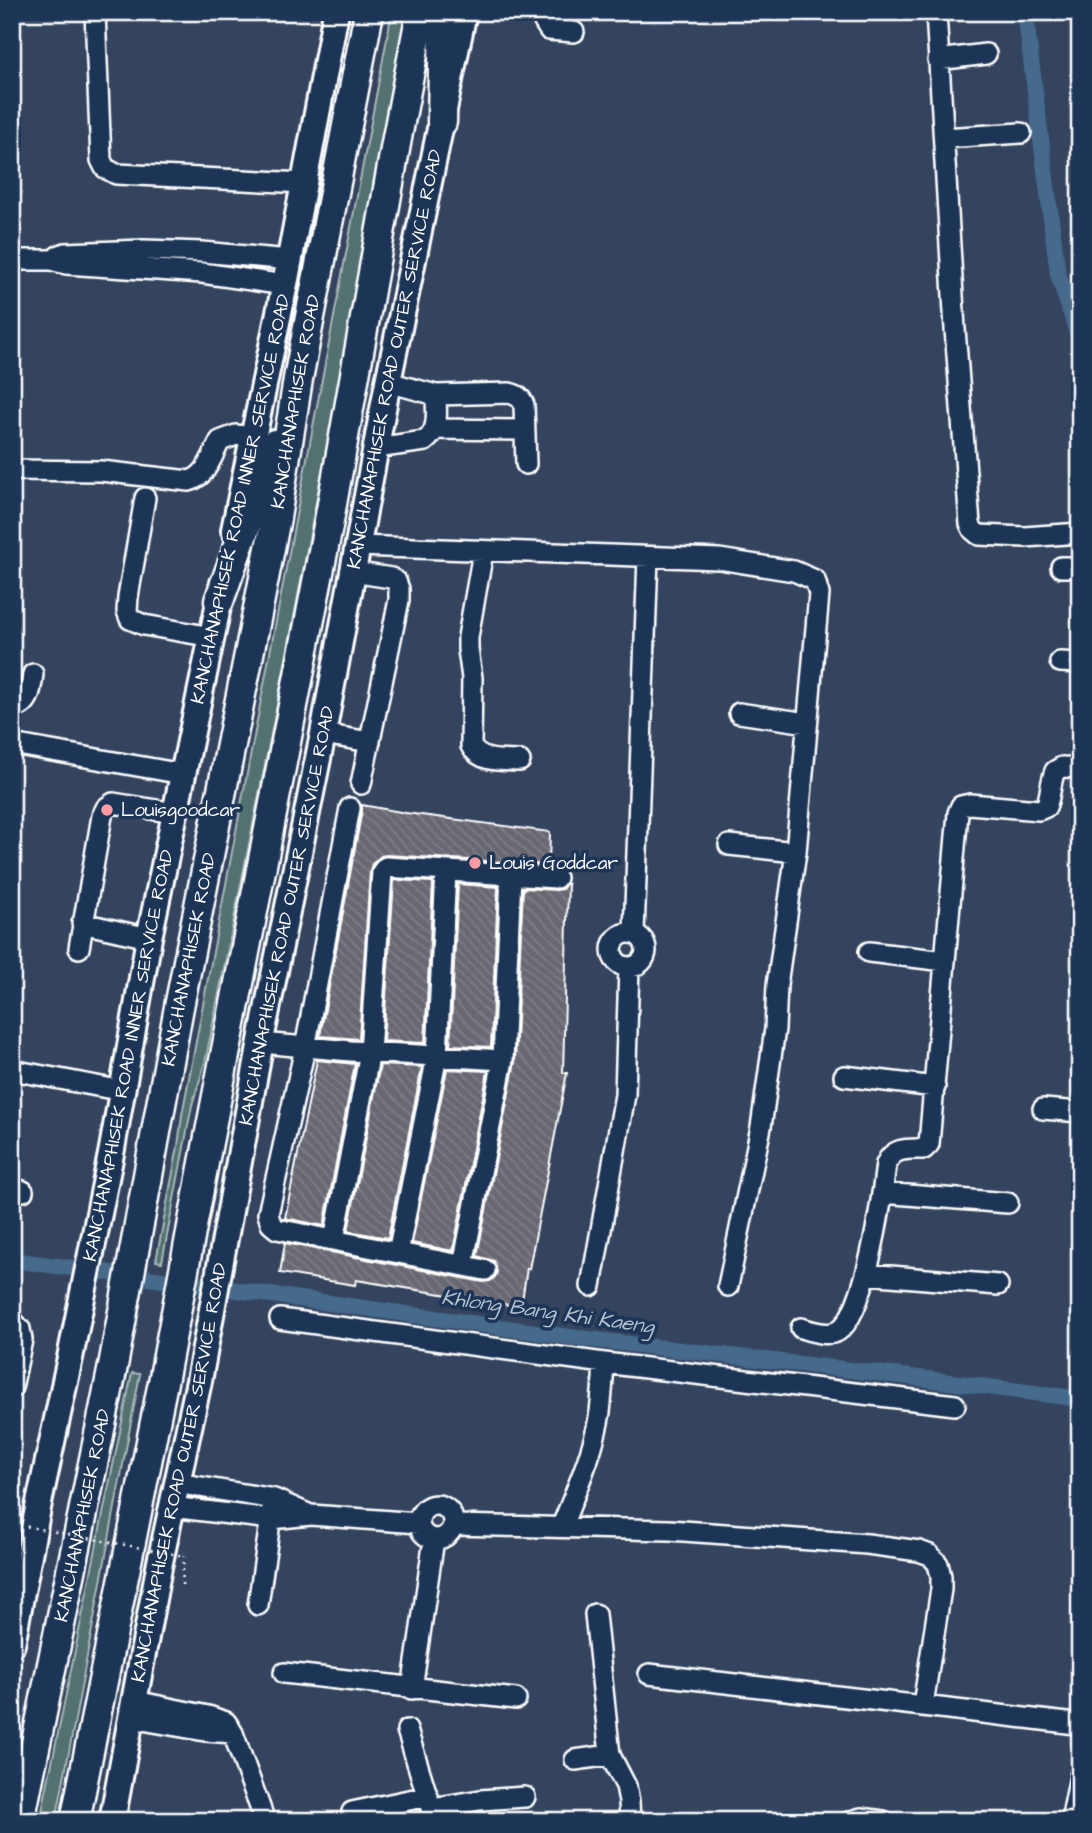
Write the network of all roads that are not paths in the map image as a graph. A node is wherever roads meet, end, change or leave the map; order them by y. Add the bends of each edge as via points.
1 (95, 12) edge
2 (336, 12) edge
3 (369, 12) edge
4 (421, 12) edge
5 (444, 12) edge
6 (464, 12) edge
7 (544, 12) edge
8 (936, 12) edge
9 (574, 32) dead end
10 (986, 54) dead end
11 (938, 60) junction
12 (442, 122) junction
13 (1021, 133) dead end
14 (944, 138) junction
15 (305, 183) junction
16 (51, 260) junction
17 (290, 260) junction
18 (12, 261) edge
19 (285, 285) junction
20 (298, 379) junction
21 (387, 382) junction
22 (436, 395) junction
23 (436, 429) junction
24 (523, 430) junction
25 (253, 437) junction
26 (376, 448) junction
27 (526, 464) dead end
28 (12, 470) edge
29 (145, 498) dead end
30 (1080, 533) edge
31 (358, 546) junction
32 (483, 552) junction
33 (648, 557) junction
34 (354, 572) junction
35 (219, 601) junction
36 (212, 637) junction
37 (33, 674) dead end
38 (12, 708) edge
39 (739, 713) dead end
40 (807, 723) junction
41 (323, 734) junction
42 (370, 743) junction
43 (12, 744) edge
44 (520, 761) dead end
45 (1080, 768) edge
46 (183, 774) junction
47 (361, 785) dead end
48 (350, 807) dead end
49 (175, 813) junction
50 (729, 845) dead end
51 (796, 852) junction
52 (446, 871) junction
53 (511, 875) junction
54 (556, 878) dead end
55 (82, 923) junction
56 (149, 938) junction
57 (79, 948) dead end
58 (869, 952) dead end
59 (945, 961) junction
60 (261, 1043) junction
61 (304, 1048) junction
62 (370, 1052) junction
63 (436, 1056) junction
64 (503, 1060) junction
65 (12, 1070) edge
66 (844, 1076) dead end
67 (934, 1087) junction
68 (122, 1091) junction
69 (1044, 1109) dead end
70 (1080, 1112) edge
71 (882, 1194) junction
72 (1009, 1203) dead end
73 (334, 1240) junction
74 (398, 1253) junction
75 (463, 1265) junction
76 (485, 1270) dead end
77 (867, 1274) junction
78 (998, 1285) dead end
79 (591, 1286) dead end
80 (728, 1286) dead end
81 (280, 1319) dead end
82 (12, 1320) edge
83 (801, 1328) dead end
84 (604, 1363) junction
85 (12, 1388) edge
86 (955, 1405) dead end
87 (173, 1495) junction
88 (274, 1499) junction
89 (312, 1515) junction
90 (271, 1519) junction
91 (418, 1523) junction
92 (453, 1525) junction
93 (562, 1526) junction
94 (434, 1539) junction
95 (21, 1551) edge
96 (258, 1605) dead end
97 (595, 1614) dead end
98 (12, 1644) edge
99 (284, 1673) dead end
100 (649, 1674) dead end
101 (412, 1689) junction
102 (516, 1699) dead end
103 (923, 1705) junction
104 (133, 1709) junction
105 (1080, 1727) edge
106 (407, 1730) dead end
107 (610, 1755) junction
108 (575, 1760) dead end
109 (1080, 1776) edge
110 (525, 1797) dead end
111 (432, 1808) edge
112 (352, 1812) dead end
113 (20, 1821) edge
114 (75, 1821) edge
115 (112, 1821) edge
116 (264, 1821) edge
117 (630, 1821) edge
118 (851, 1821) edge
119 (883, 1821) edge
120 (1071, 1821) edge

1 - 15 street via 101,160 105,167 116,174
2 - 15 main road, KANCHANAPHISEK ROAD INNER SERVICE ROAD
3 - 20 highway, KANCHANAPHISEK ROAD
4 - 114 highway via 329,520
5 - 12 highway
6 - 12 main road, KANCHANAPHISEK ROAD OUTER SERVICE ROAD
7 - 9 street via 549,30
8 - 11 street
10 - 11 street
11 - 14 street
12 - 21 main road, KANCHANAPHISEK ROAD OUTER SERVICE ROAD
13 - 14 street
14 - 30 street via 970,524 979,535
15 - 17 main road, KANCHANAPHISEK ROAD INNER SERVICE ROAD
16 - 17 street via 65,253 144,250
16 - 18 street
16 - 19 street
17 - 19 main road, KANCHANAPHISEK ROAD INNER SERVICE ROAD
19 - 25 main road, KANCHANAPHISEK ROAD INNER SERVICE ROAD
20 - 35 highway
20 - 113 highway, KANCHANAPHISEK ROAD via 276,518 113,1366
21 - 22 street
21 - 26 main road, KANCHANAPHISEK ROAD OUTER SERVICE ROAD
22 - 23 street
22 - 24 street via 516,395 524,405
23 - 24 street
23 - 26 street via 425,441
24 - 27 street
25 - 28 street via 236,435 220,441 204,472 189,481 101,471
25 - 35 main road, KANCHANAPHISEK ROAD INNER SERVICE ROAD
26 - 31 main road, KANCHANAPHISEK ROAD OUTER SERVICE ROAD
29 - 36 street via 128,597 130,620
31 - 32 street
31 - 34 main road, KANCHANAPHISEK ROAD OUTER SERVICE ROAD
32 - 33 street
32 - 44 street via 468,637 471,746 485,759
33 - 40 street via 726,560 815,580 819,594
33 - 79 street via 634,933 643,939 646,950 642,961 629,967 624,1104
34 - 41 main road, KANCHANAPHISEK ROAD OUTER SERVICE ROAD
34 - 42 street via 391,578 399,589
35 - 36 main road, KANCHANAPHISEK ROAD INNER SERVICE ROAD
36 - 46 main road, KANCHANAPHISEK ROAD INNER SERVICE ROAD
37 - 38 street via 26,702
39 - 40 street
40 - 51 street
41 - 42 street
41 - 60 main road, KANCHANAPHISEK ROAD OUTER SERVICE ROAD
42 - 47 street
43 - 46 street
45 - 59 street via 1055,771 1046,807 1039,810 961,806
46 - 49 main road, KANCHANAPHISEK ROAD INNER SERVICE ROAD
48 - 61 street
49 - 55 street via 113,803 106,808
49 - 56 main road, KANCHANAPHISEK ROAD INNER SERVICE ROAD
50 - 51 street
51 - 80 street via 761,1127
52 - 53 street
52 - 62 street via 386,867 382,872
52 - 63 street
53 - 54 street
53 - 64 street
55 - 56 street
55 - 57 street
56 - 68 main road, KANCHANAPHISEK ROAD INNER SERVICE ROAD
58 - 59 street
59 - 67 street
60 - 61 street
60 - 87 main road, KANCHANAPHISEK ROAD OUTER SERVICE ROAD via 199,1381
61 - 62 street
61 - 73 street via 268,1214 277,1229
62 - 63 street
62 - 73 street
63 - 64 street
63 - 74 street
64 - 75 street
65 - 68 street
66 - 67 street
67 - 71 street via 929,1144 925,1149 903,1149 889,1157
68 - 95 main road, KANCHANAPHISEK ROAD INNER SERVICE ROAD via 70,1358
69 - 70 street
71 - 72 street
71 - 77 street
73 - 74 street
74 - 75 street
75 - 76 street
77 - 78 street
77 - 83 street via 855,1306 837,1332
81 - 84 street
82 - 85 street via 22,1340
84 - 86 street
84 - 93 street via 593,1438
87 - 88 street
87 - 90 street
87 - 104 main road, KANCHANAPHISEK ROAD OUTER SERVICE ROAD
88 - 89 street
88 - 90 street
89 - 90 street
89 - 91 street
90 - 96 street
91 - 92 street via 422,1511 440,1505 450,1512
91 - 94 street via 423,1534
92 - 93 street
92 - 94 street via 444,1538
93 - 103 street via 854,1543 930,1555 938,1564 941,1589
94 - 101 street
95 - 98 main road, KANCHANAPHISEK ROAD INNER SERVICE ROAD
97 - 107 street
99 - 101 street
100 - 103 street
101 - 102 street
103 - 105 street
104 - 115 main road, KANCHANAPHISEK ROAD OUTER SERVICE ROAD
104 - 116 street via 208,1716 226,1723
106 - 111 street
107 - 108 street
107 - 117 street via 626,1786
109 - 120 street
110 - 111 street
111 - 112 street
118 - 119 street

